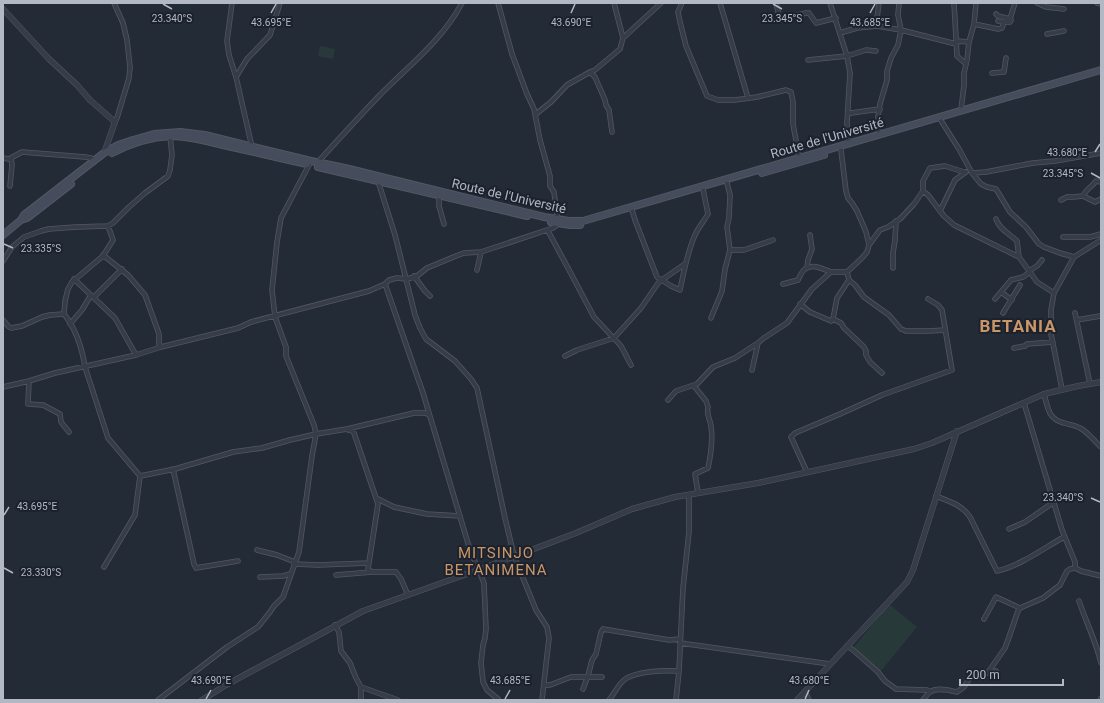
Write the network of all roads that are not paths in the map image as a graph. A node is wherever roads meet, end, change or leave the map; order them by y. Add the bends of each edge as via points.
1 (114, 3) edge
2 (232, 3) edge
3 (280, 3) edge
4 (462, 3) edge
5 (498, 3) edge
6 (614, 3) edge
7 (661, 3) edge
8 (682, 3) edge
9 (720, 3) edge
10 (776, 3) edge
11 (830, 3) edge
12 (879, 3) edge
13 (899, 3) edge
14 (954, 3) edge
15 (976, 3) edge
16 (1015, 3) edge
17 (1037, 3) edge
18 (1097, 3) edge
19 (1101, 4) edge
20 (3, 9) edge
21 (1064, 9) dead end
22 (996, 14) dead end
23 (836, 18) junction
24 (1010, 19) junction
25 (998, 21) dead end
26 (1004, 22) junction
27 (974, 24) junction
28 (877, 26) junction
29 (901, 30) junction
30 (1064, 31) dead end
31 (840, 33) junction
32 (1047, 34) dead end
33 (623, 38) junction
34 (969, 42) junction
35 (956, 43) junction
36 (876, 51) dead end
37 (847, 56) junction
38 (1006, 58) dead end
39 (808, 60) dead end
40 (966, 64) junction
41 (1101, 70) edge
42 (590, 72) junction
43 (1101, 73) edge
44 (992, 74) dead end
45 (236, 77) junction
46 (748, 98) junction
47 (880, 108) junction
48 (961, 110) junction
49 (848, 113) junction
50 (536, 114) junction
51 (940, 119) junction
52 (115, 122) junction
53 (612, 132) dead end
54 (879, 135) junction
55 (170, 136) junction
56 (850, 144) junction
57 (252, 147) junction
58 (841, 150) junction
59 (104, 153) junction
60 (1101, 153) edge
61 (799, 157) junction
62 (3, 158) edge
63 (11, 158) junction
64 (95, 160) junction
65 (317, 162) junction
66 (309, 165) junction
67 (964, 172) junction
68 (971, 172) junction
69 (378, 181) junction
70 (1101, 182) edge
71 (727, 183) junction
72 (10, 186) dead end
73 (703, 189) junction
74 (923, 191) junction
75 (439, 196) junction
76 (1083, 196) junction
77 (1101, 199) edge
78 (1061, 200) dead end
79 (632, 210) junction
80 (940, 211) junction
81 (524, 214) junction
82 (996, 219) dead end
83 (21, 220) junction
84 (896, 221) junction
85 (558, 222) junction
86 (444, 224) dead end
87 (108, 226) junction
88 (548, 231) junction
89 (1101, 234) edge
90 (3, 235) edge
91 (810, 235) dead end
92 (1063, 237) dead end
93 (773, 240) dead end
94 (1101, 240) edge
95 (869, 245) junction
96 (730, 250) junction
97 (481, 252) junction
98 (103, 255) junction
99 (1019, 257) junction
100 (1074, 257) junction
101 (1042, 260) dead end
102 (3, 261) edge
103 (685, 264) junction
104 (807, 268) junction
105 (893, 268) dead end
106 (122, 269) junction
107 (477, 270) dead end
108 (831, 272) junction
109 (847, 272) junction
110 (1029, 272) junction
111 (414, 276) junction
112 (74, 279) junction
113 (407, 279) junction
114 (662, 280) junction
115 (849, 280) junction
116 (385, 284) junction
117 (783, 284) dead end
118 (1020, 285) dead end
119 (1001, 292) junction
120 (1054, 293) junction
121 (92, 296) junction
122 (430, 296) dead end
123 (928, 299) dead end
124 (995, 299) dead end
125 (1012, 300) junction
126 (800, 304) junction
127 (1003, 313) dead end
128 (1075, 313) dead end
129 (64, 314) junction
130 (1100, 316) edge
131 (275, 317) junction
132 (711, 318) dead end
133 (833, 319) junction
134 (3, 320) edge
135 (1077, 320) junction
136 (70, 324) junction
137 (945, 330) junction
138 (614, 338) junction
139 (1053, 342) junction
140 (758, 343) junction
141 (161, 347) junction
142 (1014, 348) dead end
143 (136, 355) junction
144 (565, 356) dead end
145 (631, 365) dead end
146 (84, 367) junction
147 (752, 370) dead end
148 (882, 373) dead end
149 (29, 381) junction
150 (1101, 382) edge
151 (1090, 384) junction
152 (694, 386) junction
153 (3, 387) edge
154 (1062, 389) junction
155 (1044, 394) junction
156 (668, 400) dead end
157 (1024, 402) junction
158 (428, 414) junction
159 (347, 430) junction
160 (957, 431) junction
161 (69, 432) dead end
162 (316, 434) junction
163 (1101, 447) edge
164 (173, 469) junction
165 (807, 472) junction
166 (140, 476) junction
167 (698, 493) junction
168 (689, 495) junction
169 (936, 496) junction
170 (376, 498) junction
171 (1054, 502) junction
172 (460, 516) junction
173 (1010, 529) dead end
174 (1064, 537) junction
175 (258, 550) dead end
176 (514, 556) junction
177 (238, 561) dead end
178 (295, 563) junction
179 (369, 563) junction
180 (104, 567) dead end
181 (1075, 568) junction
182 (478, 570) junction
183 (372, 572) junction
184 (290, 574) junction
185 (336, 574) dead end
186 (1101, 576) edge
187 (260, 577) dead end
188 (408, 595) junction
189 (1079, 601) dead end
190 (1020, 608) junction
191 (984, 619) dead end
192 (335, 625) junction
193 (680, 641) junction
194 (847, 646) junction
195 (1101, 663) edge
196 (830, 664) junction
197 (679, 671) junction
198 (996, 671) dead end
199 (986, 673) junction
200 (588, 676) junction
201 (602, 677) dead end
202 (544, 685) junction
203 (361, 687) junction
204 (583, 689) dead end
205 (805, 691) junction
206 (930, 692) junction
207 (498, 699) dead end
208 (158, 700) edge
209 (202, 700) edge
210 (361, 700) edge
211 (398, 700) edge
212 (542, 700) edge
213 (609, 700) edge
214 (676, 700) edge
215 (797, 700) edge
216 (810, 700) edge
217 (923, 700) edge

1 - 52 street via 123,23 130,67
2 - 45 street via 227,41
3 - 45 street via 270,35 247,59
4 - 65 street via 442,35 377,98
5 - 50 street via 512,54
6 - 33 street
7 - 33 street
8 - 46 street via 678,12 686,46 707,96 718,100
9 - 46 street
10 - 23 street via 780,20 806,13 809,13 816,23
11 - 23 street
12 - 28 street
13 - 29 street
14 - 35 street
15 - 27 street
16 - 24 street
17 - 21 street
18 - 19 street
20 - 52 street via 49,59
22 - 24 street
23 - 31 street
24 - 26 street via 1010,22
25 - 26 street
26 - 27 street via 1002,28 998,29
27 - 34 street
28 - 29 street
28 - 31 street
29 - 35 street
29 - 47 street via 898,45 887,71
30 - 32 street
31 - 37 street
33 - 42 street via 620,49
34 - 35 street
34 - 40 street
35 - 40 street via 957,56
36 - 37 street via 866,50
37 - 39 street
37 - 49 street via 850,73
38 - 44 street via 1004,72
40 - 48 street
41 - 48 main road, Route de l'Université
42 - 50 street via 567,86
42 - 53 street via 595,77 609,110
43 - 51 main road, Route de l'Université
45 - 57 street
46 - 61 street via 786,90 791,92
47 - 49 street
47 - 54 street
48 - 54 main road, Route de l'Université
49 - 56 street
50 - 85 street via 550,186 554,192
51 - 58 main road, Route de l'Université
51 - 68 street
52 - 59 street
54 - 56 main road, Route de l'Université
55 - 66 main road, Route de l'Université via 204,140
55 - 83 main road, Route de l'Université via 135,144 105,157
55 - 87 street via 172,155 168,176
56 - 61 main road, Route de l'Université
57 - 59 main road, Route de l'Université via 205,135 170,132 133,140
57 - 65 main road, Route de l'Université
58 - 71 main road, Route de l'Université
58 - 95 street via 848,198 857,211
59 - 64 main road, Route de l'Université
60 - 68 street
61 - 85 main road, Route de l'Université via 583,221
62 - 63 street
63 - 64 street via 22,152
63 - 72 street
64 - 83 main road, Route de l'Université
65 - 81 main road, Route de l'Université
66 - 69 main road, Route de l'Université
66 - 131 street via 281,218 272,290
67 - 68 street
67 - 74 street via 945,166 930,168 923,181
67 - 80 street via 955,180
68 - 100 street via 981,184 996,189 1010,212 1039,244 1060,254
69 - 75 main road, Route de l'Université
69 - 113 street
70 - 76 street via 1096,181
71 - 73 main road, Route de l'Université
71 - 96 street via 730,195 727,226
73 - 79 main road, Route de l'Université
73 - 103 street via 708,214 694,237
74 - 80 street
74 - 84 street via 900,220
75 - 81 main road, Route de l'Université
75 - 86 street
76 - 77 street via 1095,202
76 - 78 street
79 - 85 main road, Route de l'Université via 583,225
79 - 114 street via 658,277
80 - 99 street via 959,228
81 - 85 main road, Route de l'Université
82 - 99 street via 1000,227 1017,241
83 - 90 main road, Route de l'Université
84 - 95 street via 877,232
84 - 105 street
85 - 88 street
87 - 98 street via 114,240
87 - 102 street via 41,231 24,237 12,247
88 - 97 street
88 - 138 street via 591,313
89 - 92 street
91 - 104 street via 812,249
93 - 96 street via 744,250
94 - 100 street
95 - 109 street via 867,252
96 - 132 street via 722,291
97 - 107 street
97 - 111 street via 464,253
98 - 106 street
98 - 112 street
99 - 110 street
100 - 120 street
101 - 110 street
103 - 114 street
103 - 114 street via 680,290
104 - 108 street via 815,266
104 - 117 street via 798,280
106 - 121 street
106 - 141 street via 145,295
108 - 109 street
108 - 126 street
109 - 115 street
110 - 119 street via 1023,277 1011,280
110 - 120 street via 1037,282
111 - 113 street
111 - 122 street
112 - 121 street
112 - 129 street via 68,289
113 - 116 street via 397,278
113 - 176 street via 415,315 426,339 454,361 477,388
114 - 138 street
115 - 133 street via 837,298
115 - 137 street via 864,297 889,315 901,329
116 - 131 street via 362,294
116 - 158 street
118 - 125 street
119 - 124 street
119 - 125 street
120 - 139 street via 1051,310
121 - 136 street
121 - 143 street via 115,318
123 - 137 street via 942,310
125 - 127 street
126 - 133 street via 816,314 832,321
126 - 140 street via 787,323
128 - 135 street
129 - 134 street via 50,315 10,328
129 - 136 street
130 - 135 street
131 - 141 street
131 - 162 street via 286,347 286,356
133 - 148 street via 864,347 870,362
135 - 151 street
136 - 146 street via 81,345
137 - 165 street via 952,370 882,396 795,433 791,437
138 - 144 street
138 - 145 street
139 - 142 street
139 - 154 street
140 - 147 street
140 - 152 street via 735,358 713,367
141 - 143 street
143 - 146 street
146 - 149 street
146 - 166 street via 108,438
149 - 153 street
149 - 161 street via 28,404 42,405 60,414 61,422
150 - 151 street
151 - 154 street
152 - 156 street via 676,391
152 - 167 street via 706,401 711,429 708,468 695,474
154 - 155 street
155 - 157 street
155 - 163 street via 1051,417 1081,428
157 - 160 street
157 - 171 street
158 - 159 street via 414,413
158 - 172 street
159 - 162 street
159 - 170 street via 354,433
160 - 165 street via 914,449
160 - 169 street
162 - 164 street via 262,448 232,452
162 - 178 street via 299,552
164 - 166 street
164 - 177 street via 196,568
165 - 167 street
166 - 180 street via 135,515
167 - 168 street
168 - 176 street via 632,509
168 - 193 street via 689,532
169 - 174 street via 965,510 997,571 1032,556
169 - 194 street via 907,582
170 - 172 street via 394,507 427,514
170 - 179 street via 378,504
171 - 173 street
171 - 174 street
172 - 182 street
174 - 181 street
175 - 178 street
176 - 182 street
176 - 202 street via 536,610 547,627 549,638
178 - 179 street
178 - 184 street
179 - 183 street via 368,569
181 - 186 street
181 - 190 street via 1067,571 1060,585 1043,598
182 - 188 street
182 - 207 street via 484,583 486,638 481,664 483,682 487,690
183 - 185 street
183 - 188 street via 396,572 402,579
184 - 187 street
184 - 208 street via 283,597 258,627
188 - 192 street via 363,611
189 - 195 street
190 - 191 street via 996,597
190 - 199 street via 1005,648
192 - 203 street via 339,632 341,651 350,663
192 - 209 street
193 - 196 street
193 - 197 street
193 - 200 street via 603,629
194 - 196 street
194 - 206 street via 896,689
196 - 205 street
197 - 213 street via 655,671 626,678
197 - 214 street
198 - 199 street
199 - 206 street via 971,676 957,692 944,689
200 - 201 street
200 - 202 street via 571,677
200 - 204 street
202 - 212 street
203 - 210 street
203 - 211 street
205 - 215 street
205 - 216 street
206 - 217 street

